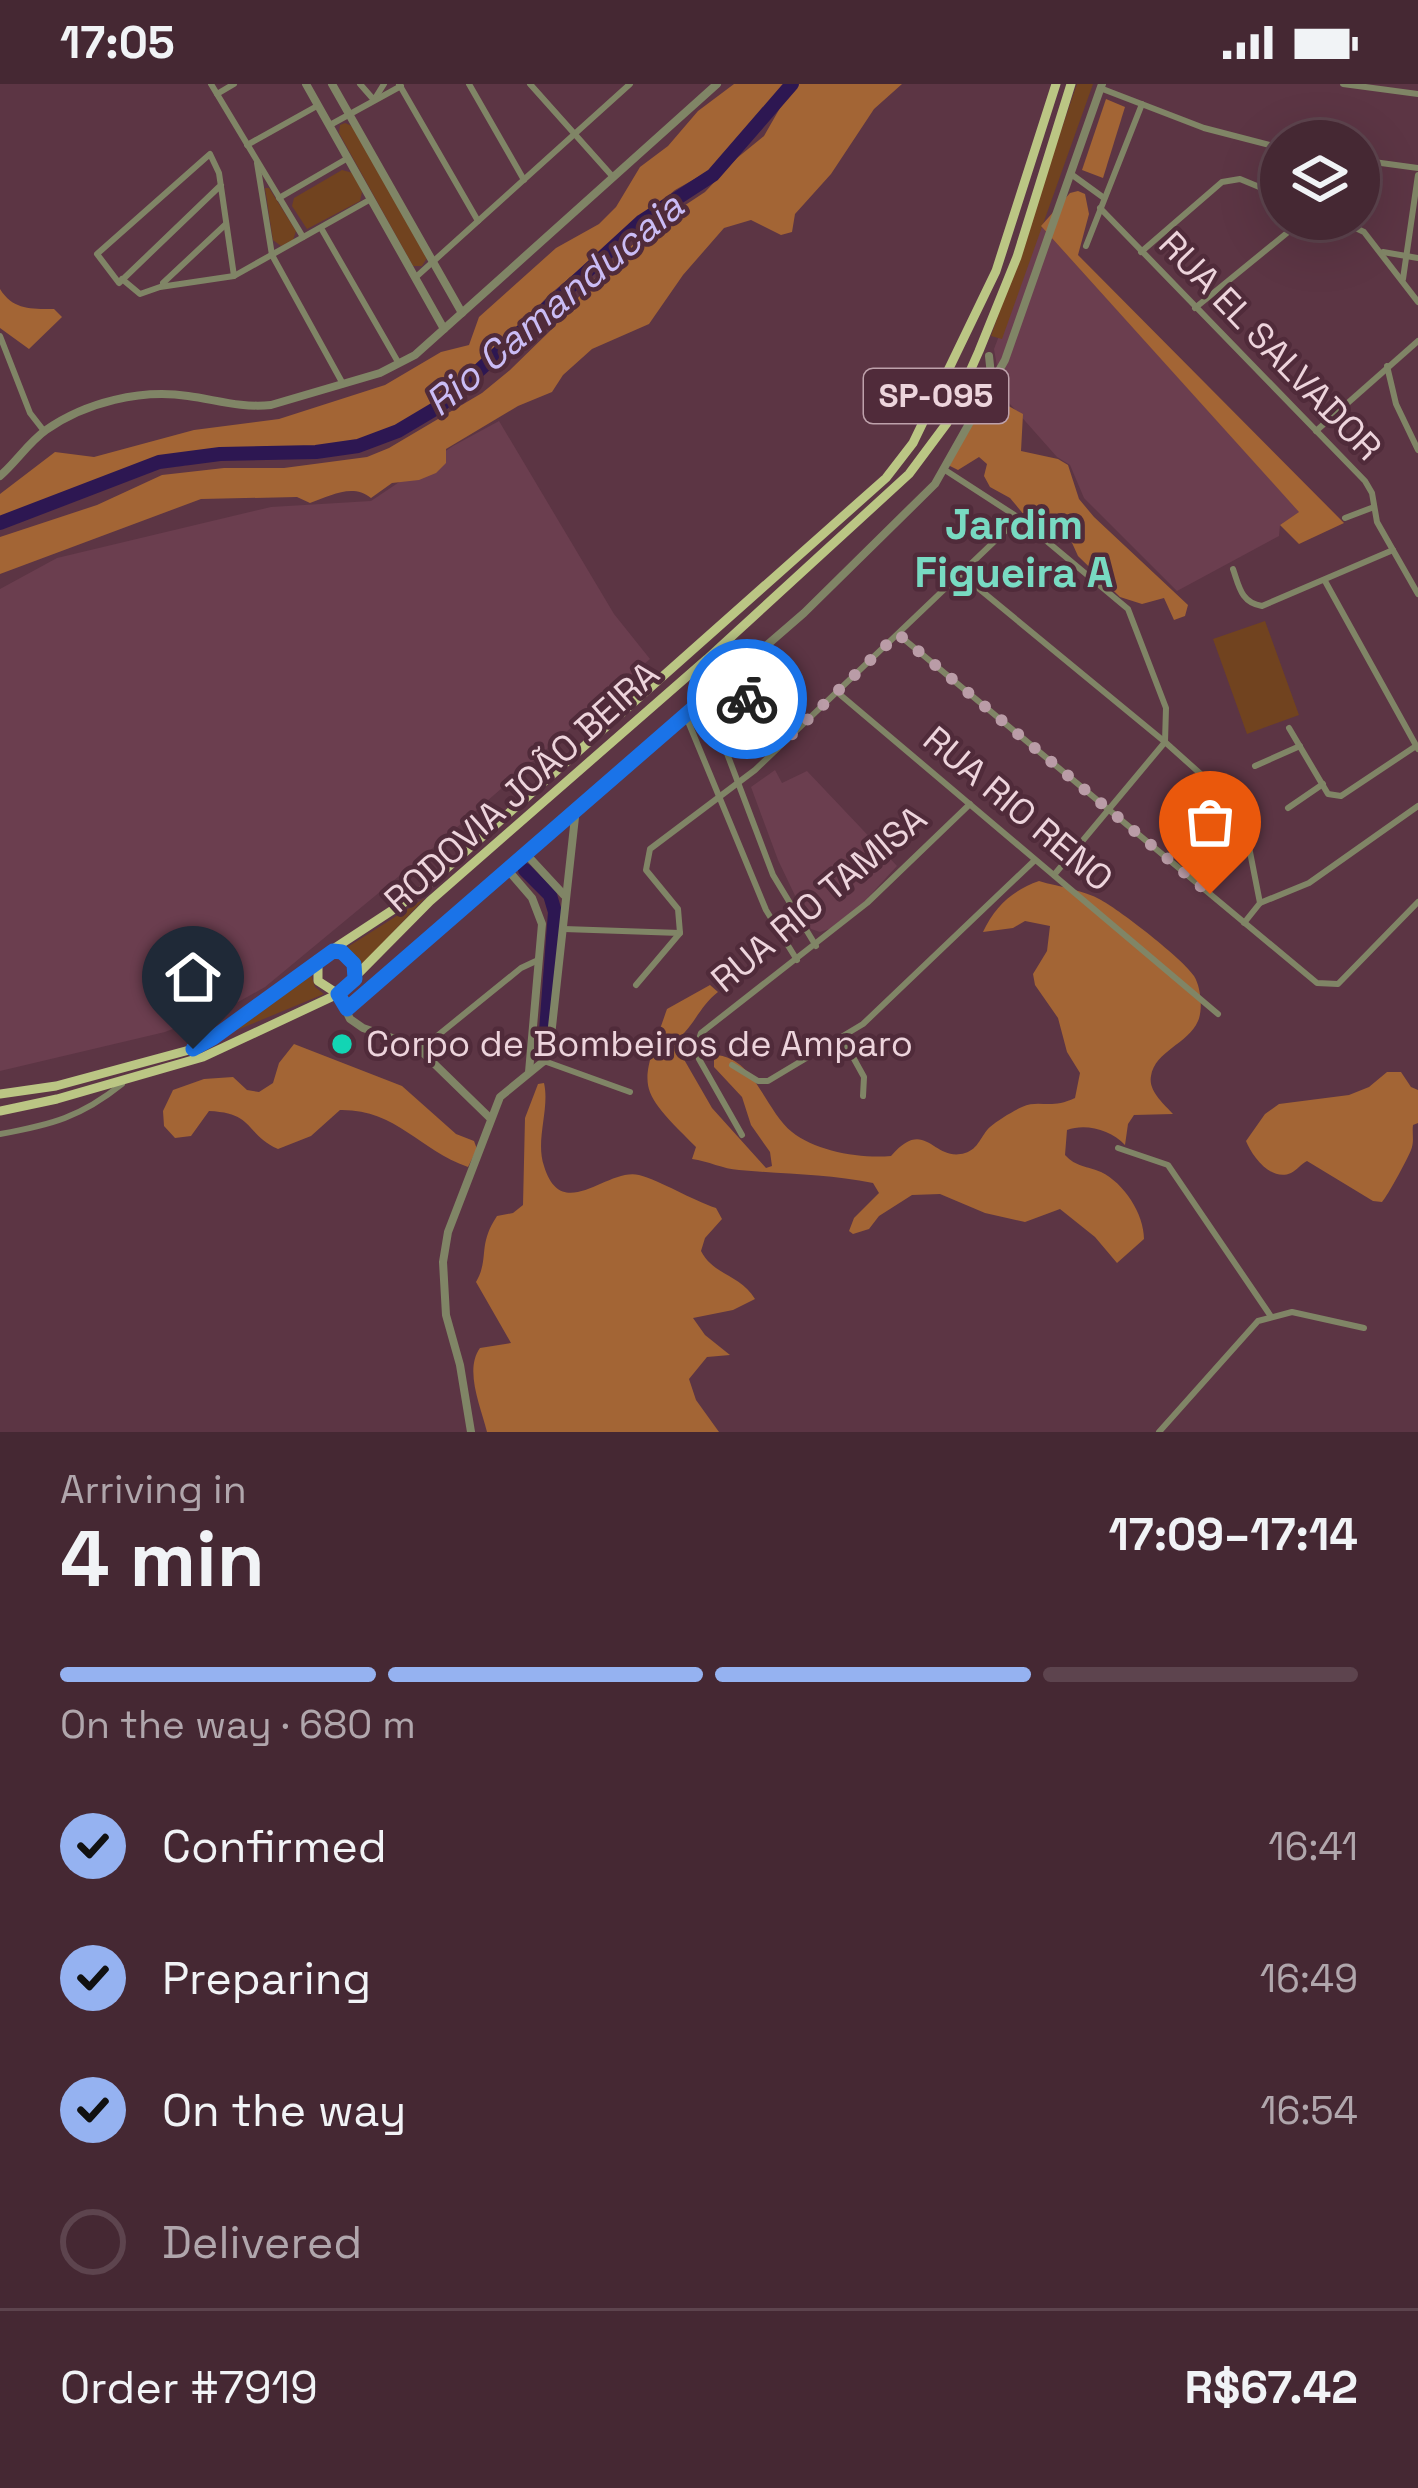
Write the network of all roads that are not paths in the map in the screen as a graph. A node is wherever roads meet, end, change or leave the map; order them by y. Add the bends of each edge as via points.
1 (211, 84) edge
2 (234, 84) edge
3 (306, 84) edge
4 (332, 84) edge
5 (360, 84) edge
6 (384, 84) edge
7 (470, 84) edge
8 (530, 84) edge
9 (609, 84) edge
10 (630, 84) edge
11 (717, 84) edge
12 (1056, 84) edge
13 (1072, 84) edge
14 (1343, 84) edge
15 (401, 85) edge
16 (1101, 86) edge
17 (217, 94) junction
18 (619, 94) junction
19 (1418, 94) edge
20 (374, 100) junction
21 (1142, 104) junction
22 (318, 105) junction
23 (350, 114) junction
24 (330, 125) junction
25 (575, 134) junction
26 (1260, 143) edge
27 (247, 145) junction
28 (349, 158) junction
29 (257, 163) junction
30 (1380, 164) edge
31 (1418, 172) edge
32 (1071, 173) junction
33 (614, 177) junction
34 (524, 179) junction
35 (221, 185) junction
36 (1260, 188) edge
37 (279, 198) junction
38 (1104, 198) junction
39 (371, 199) junction
40 (1100, 208) junction
41 (478, 221) junction
42 (226, 224) junction
43 (321, 227) junction
44 (303, 238) junction
45 (1278, 240) edge
46 (1370, 240) edge
47 (1086, 246) dead end
48 (1379, 251) junction
49 (1141, 252) junction
50 (272, 255) junction
51 (1406, 256) junction
52 (1418, 258) edge
53 (433, 262) junction
54 (234, 276) junction
55 (416, 277) junction
56 (122, 279) junction
57 (1402, 281) junction
58 (160, 287) junction
59 (1418, 302) edge
60 (1195, 308) junction
61 (462, 313) junction
62 (444, 329) junction
63 (0, 337) edge
64 (1418, 340) edge
65 (960, 348) junction
66 (984, 353) junction
67 (1005, 360) junction
68 (400, 365) junction
69 (1387, 366) junction
70 (949, 370) junction
71 (343, 384) junction
72 (967, 387) junction
73 (981, 403) junction
74 (44, 431) junction
75 (1316, 431) junction
76 (1418, 450) edge
77 (945, 470) junction
78 (0, 476) edge
79 (1374, 507) junction
80 (1019, 518) junction
81 (1345, 518) dead end
82 (1393, 550) junction
83 (1233, 569) dead end
84 (961, 574) junction
85 (1325, 581) junction
86 (1418, 594) edge
87 (898, 634) junction
88 (728, 678) junction
89 (837, 692) junction
90 (706, 697) junction
91 (685, 714) junction
92 (1289, 728) dead end
93 (786, 740) junction
94 (1165, 742) junction
95 (1300, 746) junction
96 (1417, 748) edge
97 (1256, 766) dead end
98 (736, 784) junction
99 (1322, 784) junction
100 (720, 795) junction
101 (970, 804) junction
102 (1418, 806) edge
103 (576, 808) junction
104 (1288, 808) dead end
105 (1108, 810) junction
106 (526, 854) junction
107 (1035, 860) junction
108 (508, 870) junction
109 (1054, 875) junction
110 (565, 896) junction
111 (1418, 902) edge
112 (1260, 903) junction
113 (1244, 923) junction
114 (564, 928) junction
115 (680, 933) junction
116 (816, 946) junction
117 (323, 956) junction
118 (797, 960) junction
119 (536, 961) junction
120 (355, 979) junction
121 (636, 985) dead end
122 (338, 994) junction
123 (347, 1009) junction
124 (1218, 1014) dead end
125 (843, 1038) junction
126 (421, 1049) junction
127 (532, 1059) junction
128 (544, 1061) junction
129 (731, 1065) dead end
130 (529, 1072) junction
131 (130, 1077) junction
132 (630, 1092) dead end
133 (0, 1094) edge
134 (863, 1096) dead end
135 (0, 1111) edge
136 (490, 1118) junction
137 (0, 1134) edge
138 (742, 1135) dead end
139 (1118, 1148) dead end
140 (1270, 1315) junction
141 (1364, 1328) dead end
142 (471, 1432) edge
143 (1159, 1432) edge

1 - 17 street
2 - 17 street
3 - 22 street
4 - 23 street
5 - 20 street
6 - 20 street
7 - 34 street
8 - 25 street
9 - 18 street
10 - 18 street
11 - 33 street
12 - 65 main road, RODOVIA JOÃO BEIRA / SP-095 via 1005,250
13 - 66 main road, RODOVIA JOÃO BEIRA / SP-095
14 - 19 street
15 - 20 street
15 - 41 street
16 - 21 street
16 - 32 street
17 - 27 street
18 - 25 street
20 - 23 street
21 - 26 street
21 - 38 street
22 - 24 street
22 - 27 street
23 - 24 street
23 - 53 street
24 - 28 street
25 - 33 street
25 - 34 street
27 - 29 street
28 - 37 street
28 - 39 street
29 - 37 street
29 - 50 street
30 - 31 street
31 - 51 street
32 - 38 street
32 - 67 street
33 - 61 street
34 - 41 street
35 - 42 street
35 - 56 street
35 - 56 street via 210,154 97,254
36 - 49 street via 1222,182
37 - 44 street
38 - 40 street
39 - 43 street
39 - 55 street
40 - 47 street
40 - 49 street, RUA EL SALVADOR
41 - 53 street
42 - 54 street
42 - 58 street
43 - 44 street
43 - 68 street
44 - 50 street
45 - 60 street
46 - 48 street
48 - 51 street
48 - 57 street
49 - 60 street, RUA EL SALVADOR
50 - 54 street
50 - 71 street
51 - 52 street
51 - 57 street
53 - 55 street
53 - 61 street
54 - 58 street
55 - 62 street
56 - 58 street via 140,294
57 - 59 street
60 - 75 street, RUA EL SALVADOR
61 - 62 street
62 - 68 street
63 - 74 street
64 - 69 street
65 - 66 main road
65 - 70 main road, RODOVIA JOÃO BEIRA / SP-095
66 - 67 street
66 - 72 main road, RODOVIA JOÃO BEIRA / SP-095
66 - 72 street via 991,375
67 - 73 street
68 - 71 street
69 - 75 street
69 - 76 street
70 - 72 main road
70 - 117 main road, RODOVIA JOÃO BEIRA / SP-095 via 886,478 420,892
71 - 74 street via 252,407 136,394
72 - 73 street
72 - 120 main road, RODOVIA JOÃO BEIRA / SP-095 via 909,474 430,902
73 - 77 street
74 - 78 street
75 - 79 street, RUA EL SALVADOR via 1365,481
77 - 80 street
77 - 88 street
79 - 81 street
79 - 82 street, RUA EL SALVADOR
80 - 84 street
80 - 94 street via 1128,609 1166,708
82 - 85 street
82 - 86 street, RUA EL SALVADOR
83 - 85 street via 1244,597 1262,606
84 - 87 street
84 - 94 street
85 - 96 street
87 - 89 street
87 - 105 street
88 - 90 street
88 - 93 street
89 - 93 street
89 - 101 street, RUA RIO RENO
90 - 91 street
90 - 98 street
91 - 100 street
91 - 103 street
92 - 95 street
93 - 98 street
94 - 105 street
94 - 112 street via 1242,811
95 - 97 street
95 - 99 street
96 - 99 street via 1334,797
98 - 100 street
98 - 116 street via 783,896
99 - 104 street
100 - 115 street via 646,860 678,909
100 - 118 street via 766,910
101 - 107 street, RUA RIO RENO
101 - 116 street, RUA RIO TAMISA
102 - 112 street via 1309,883
103 - 106 street
103 - 110 street
105 - 109 street
105 - 113 street
106 - 108 street
106 - 110 street
107 - 109 street, RUA RIO RENO
107 - 125 street
108 - 119 street via 539,909
108 - 123 street
109 - 124 street, RUA RIO RENO
110 - 114 street
111 - 113 street via 1338,985 1327,987
112 - 113 street
114 - 115 street
114 - 128 street
115 - 121 street
116 - 118 street, RUA RIO TAMISA
117 - 120 main road via 349,956
117 - 122 main road via 318,981
117 - 133 main road, RODOVIA JOÃO BEIRA / SP-095 via 193,1049
118 - 138 street, RUA RIO TAMISA via 701,1033 699,1059
119 - 126 street
119 - 127 street
120 - 122 main road, RODOVIA JOÃO BEIRA / SP-095
122 - 123 street
122 - 131 main road, RODOVIA JOÃO BEIRA / SP-095 via 203,1057
123 - 126 street via 363,1028
125 - 129 street via 768,1081
125 - 134 street via 864,1077
126 - 136 street
127 - 128 street
127 - 130 street
128 - 130 street
128 - 132 street
130 - 136 street
131 - 135 main road, RODOVIA JOÃO BEIRA / SP-095
131 - 137 street via 59,1123
136 - 142 street via 442,1262
139 - 140 street via 1168,1165
140 - 141 street via 1316,1315
140 - 143 street

